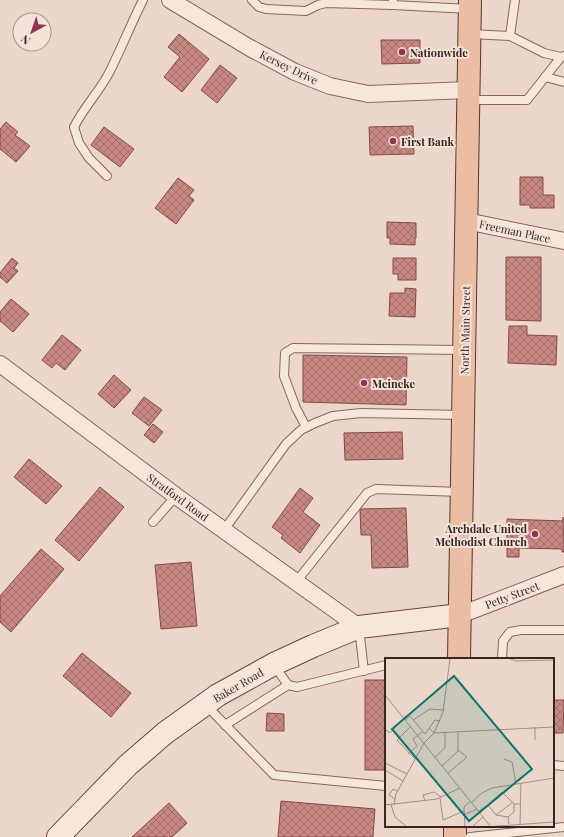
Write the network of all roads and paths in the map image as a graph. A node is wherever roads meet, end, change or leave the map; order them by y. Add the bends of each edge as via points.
1 (143, 0) edge
2 (170, 0) edge
3 (252, 0) edge
4 (515, 0) edge
5 (393, 3) edge
6 (470, 5) edge
7 (469, 34) junction
8 (510, 36) junction
9 (563, 56) edge
10 (545, 77) junction
11 (564, 82) edge
12 (468, 95) junction
13 (107, 176) dead end
14 (466, 221) junction
15 (564, 241) edge
16 (464, 350) junction
17 (0, 364) edge
18 (464, 415) junction
19 (306, 427) junction
20 (462, 492) junction
21 (176, 496) junction
22 (153, 522) dead end
23 (224, 530) junction
24 (564, 575) edge
25 (296, 582) junction
26 (460, 615) junction
27 (359, 627) junction
28 (564, 630) edge
29 (459, 658) edge
30 (502, 658) edge
31 (274, 664) junction
32 (385, 665) edge
33 (364, 671) junction
34 (288, 685) junction
35 (205, 704) junction
36 (225, 725) junction
37 (554, 765) edge
38 (564, 766) edge
39 (385, 786) edge
40 (564, 827) edge
41 (58, 837) edge
42 (470, 837) edge

1 - 13 lane via 109,74 74,127 79,143 89,158
2 - 12 street, Kersey Drive via 250,48 295,72 330,86 368,94
3 - 5 lane via 259,7 266,9 306,11 326,3
4 - 8 lane
5 - 6 lane
6 - 7 main road, North Main Street
7 - 8 lane
7 - 12 main road, North Main Street
8 - 9 lane via 544,53
9 - 10 lane
10 - 11 lane
10 - 12 lane via 527,100
12 - 14 main road, North Main Street
14 - 15 street, Freeman Place
14 - 16 main road, North Main Street
16 - 18 main road, North Main Street
16 - 19 lane via 292,348 285,353 284,376
17 - 21 street, Stratford Road
18 - 19 lane via 361,413 333,416
18 - 20 main road, North Main Street
19 - 23 lane via 286,444
20 - 25 lane via 376,489 367,493
20 - 26 main road, North Main Street
21 - 22 lane
21 - 23 street, Stratford Road
23 - 25 street, Stratford Road
24 - 26 street, Petty Street
25 - 27 street, Stratford Road
26 - 27 street, Baker Road
26 - 29 main road, North Main Street
27 - 31 street, Baker Road
27 - 33 lane
28 - 30 lane via 510,632 502,641
31 - 34 lane
31 - 35 street, Baker Road
32 - 33 lane
33 - 34 lane via 297,687
34 - 36 lane
35 - 36 lane
35 - 41 street, Baker Road via 165,733 128,765
36 - 39 lane via 274,775
37 - 38 lane
40 - 42 lane

